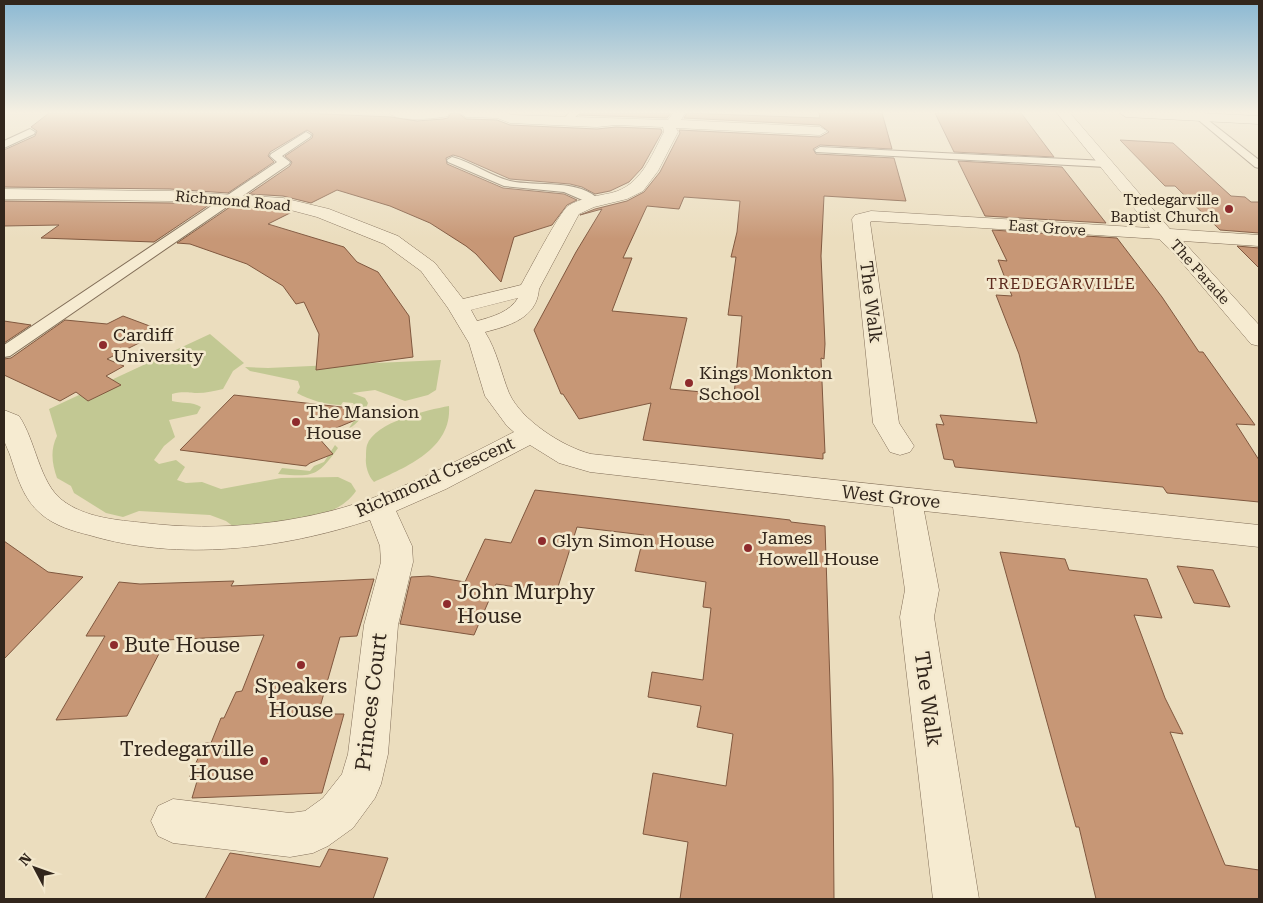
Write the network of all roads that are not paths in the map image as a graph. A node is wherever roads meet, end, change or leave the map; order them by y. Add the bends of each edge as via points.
1 (277, 155) edge
2 (658, 155) edge
3 (925, 155) edge
4 (1099, 155) edge
5 (1248, 155) edge
6 (452, 160) dead end
7 (1106, 164) junction
8 (1259, 164) edge
9 (4, 194) edge
10 (228, 199) junction
11 (594, 201) junction
12 (865, 216) joint
13 (1166, 236) junction
14 (1259, 240) edge
15 (529, 289) junction
16 (458, 307) junction
17 (472, 329) junction
18 (1259, 339) edge
19 (4, 352) edge
20 (7, 420) edge
21 (531, 434) junction
22 (900, 446) dead end
23 (907, 499) junction
24 (379, 507) junction
25 (1259, 536) edge
26 (173, 821) dead end
27 (956, 899) edge

1 - 10 lane via 285,162
2 - 11 street via 641,185 620,196
3 - 7 lane
4 - 7 street, The Parade
5 - 8 lane
6 - 11 lane via 508,184 565,189
7 - 13 street, The Parade
9 - 10 street, Richmond Road
10 - 16 street, Richmond Road via 304,208 391,240 428,267
10 - 19 lane
11 - 15 street via 572,211
12 - 13 street, East Grove
12 - 22 street, The Walk via 861,218 886,423
13 - 14 street, East Grove
13 - 18 street, The Parade
15 - 16 street
15 - 17 street via 530,296 515,313
16 - 17 street, Richmond Road
17 - 21 street, Richmond Road via 498,396
20 - 24 street, Richmond Crescent via 37,489 46,502 60,512 105,529 173,536 260,534 334,521
21 - 23 street, West Grove via 555,450 590,463
21 - 24 street, Richmond Crescent
23 - 25 street, West Grove
23 - 27 street, The Walk via 922,590 917,617
24 - 26 street, Princes Court via 396,546 397,562 381,625 368,754 360,784 338,813 313,831 290,835

